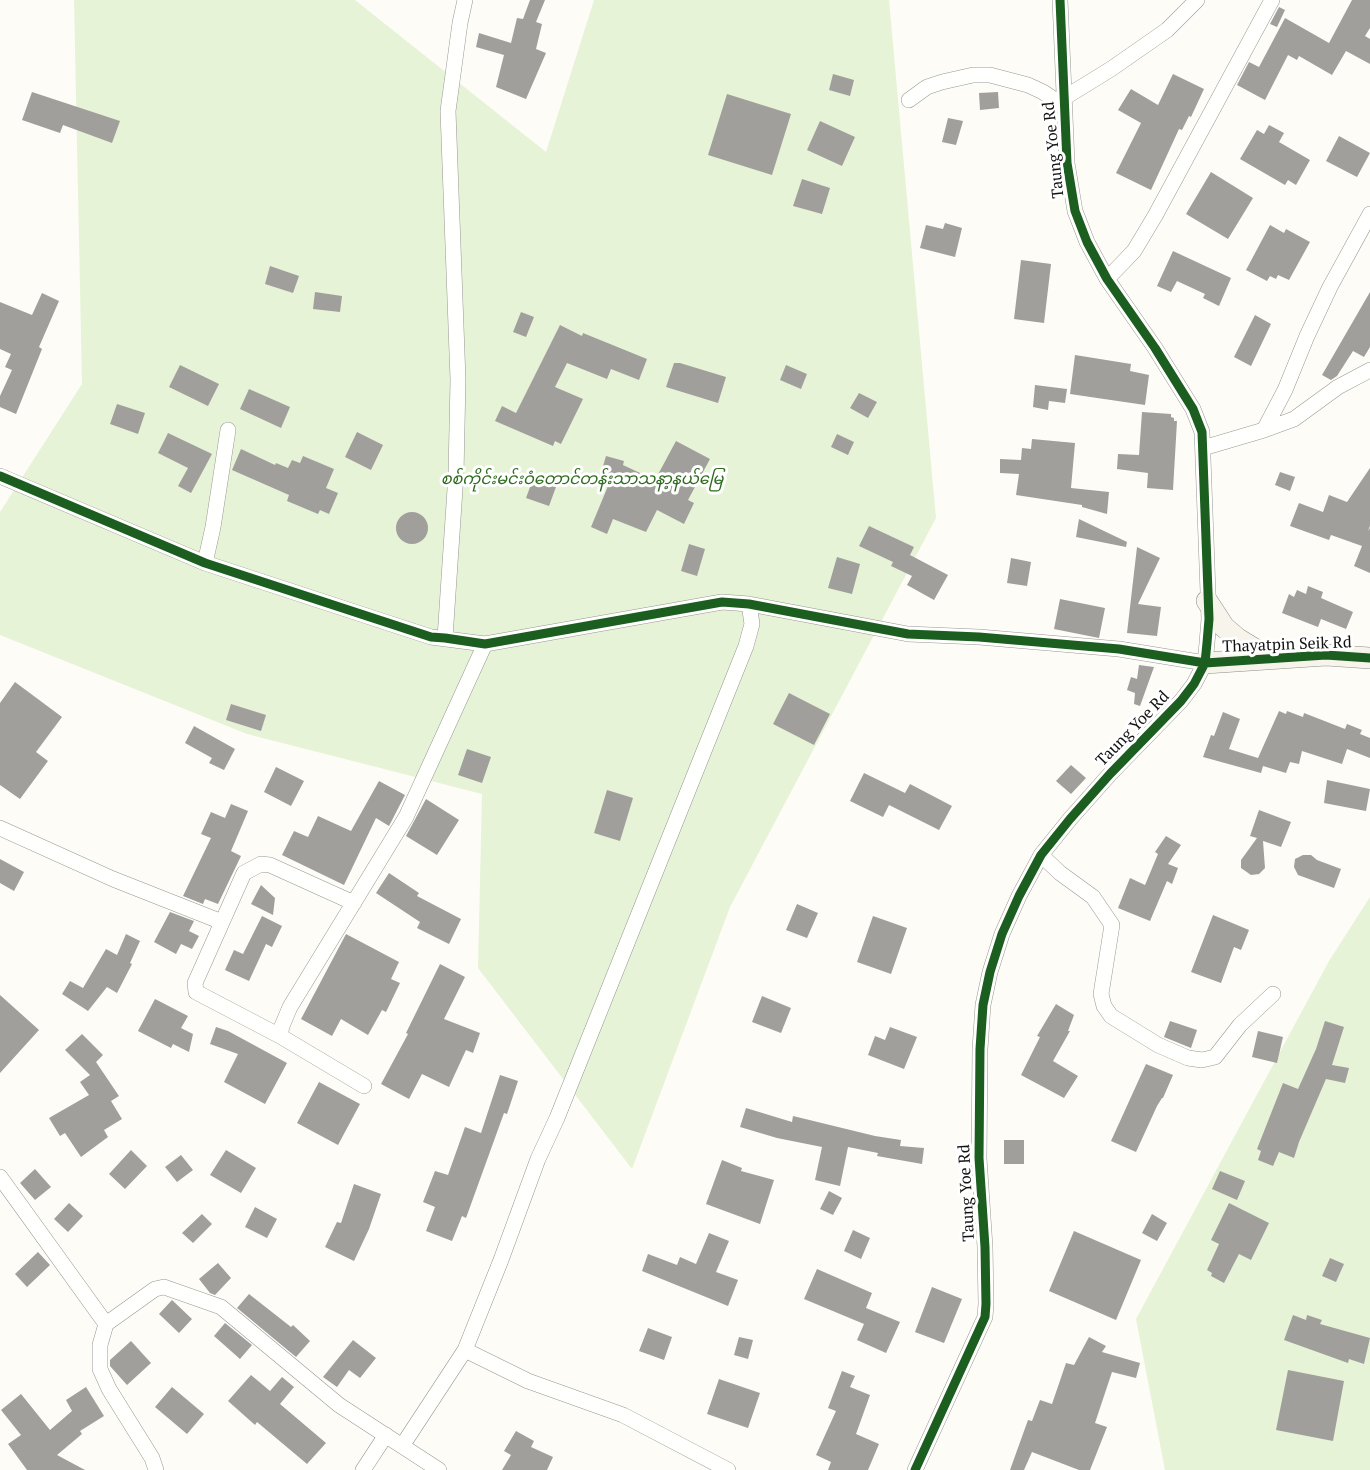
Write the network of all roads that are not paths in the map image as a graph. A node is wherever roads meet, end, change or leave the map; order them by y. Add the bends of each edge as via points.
1 (465, 0) edge
2 (1059, 0) edge
3 (1197, 0) edge
4 (1272, 0) edge
5 (909, 100) dead end
6 (1064, 102) junction
7 (1370, 214) edge
8 (1107, 279) junction
9 (1370, 370) edge
10 (228, 430) dead end
11 (1264, 430) junction
12 (1203, 448) junction
13 (0, 476) edge
14 (205, 563) junction
15 (1207, 601) junction
16 (749, 604) junction
17 (445, 638) junction
18 (485, 644) junction
19 (1269, 658) junction
20 (1370, 658) edge
21 (1205, 663) junction
22 (0, 828) edge
23 (1041, 855) junction
24 (354, 903) junction
25 (222, 922) junction
26 (1273, 994) dead end
27 (280, 1036) junction
28 (363, 1086) dead end
29 (0, 1177) edge
30 (106, 1324) junction
31 (465, 1350) junction
32 (386, 1435) junction
33 (402, 1446) junction
34 (156, 1470) edge
35 (363, 1470) edge
36 (439, 1470) edge
37 (728, 1470) edge
38 (915, 1470) edge

1 - 17 street via 448,111 458,380
2 - 6 street, Taung Yoe Rd
3 - 6 street via 1167,30
4 - 8 street via 1155,216 1134,251
5 - 6 street via 942,82 990,75 1028,85
6 - 8 street, Taung Yoe Rd via 1067,163 1076,211
7 - 11 street via 1330,287
8 - 12 street, Taung Yoe Rd via 1192,409 1202,432
9 - 11 street via 1338,387 1294,419
10 - 14 street
11 - 12 street
12 - 15 street, Taung Yoe Rd
13 - 14 street
14 - 17 street via 431,637
15 - 19 street via 1224,627
15 - 21 street, Taung Yoe Rd
16 - 18 street via 722,602
16 - 21 street via 908,634 1119,649
16 - 31 street via 752,624 742,656 538,1159
17 - 18 street
18 - 24 street via 406,817
19 - 20 street, Thayatpin Seik Rd
19 - 21 street, Thayatpin Seik Rd
21 - 23 street, Taung Yoe Rd via 1181,701 1110,774
22 - 25 street
23 - 26 street via 1093,897 1112,925 1101,994 1104,1006 1111,1016 1158,1045 1188,1059 1215,1057 1240,1025
23 - 38 street, Taung Yoe Rd via 1002,934 983,1005 979,1158 985,1317
24 - 25 street via 261,864 244,873
24 - 27 street via 290,1007
25 - 27 street via 195,983 196,992
27 - 28 street
29 - 30 street
30 - 32 street via 155,1289 164,1287 221,1307 339,1404
30 - 34 street via 100,1345 100,1369
31 - 33 street
31 - 37 street via 528,1381 623,1414
32 - 33 street
32 - 35 street
33 - 36 street

